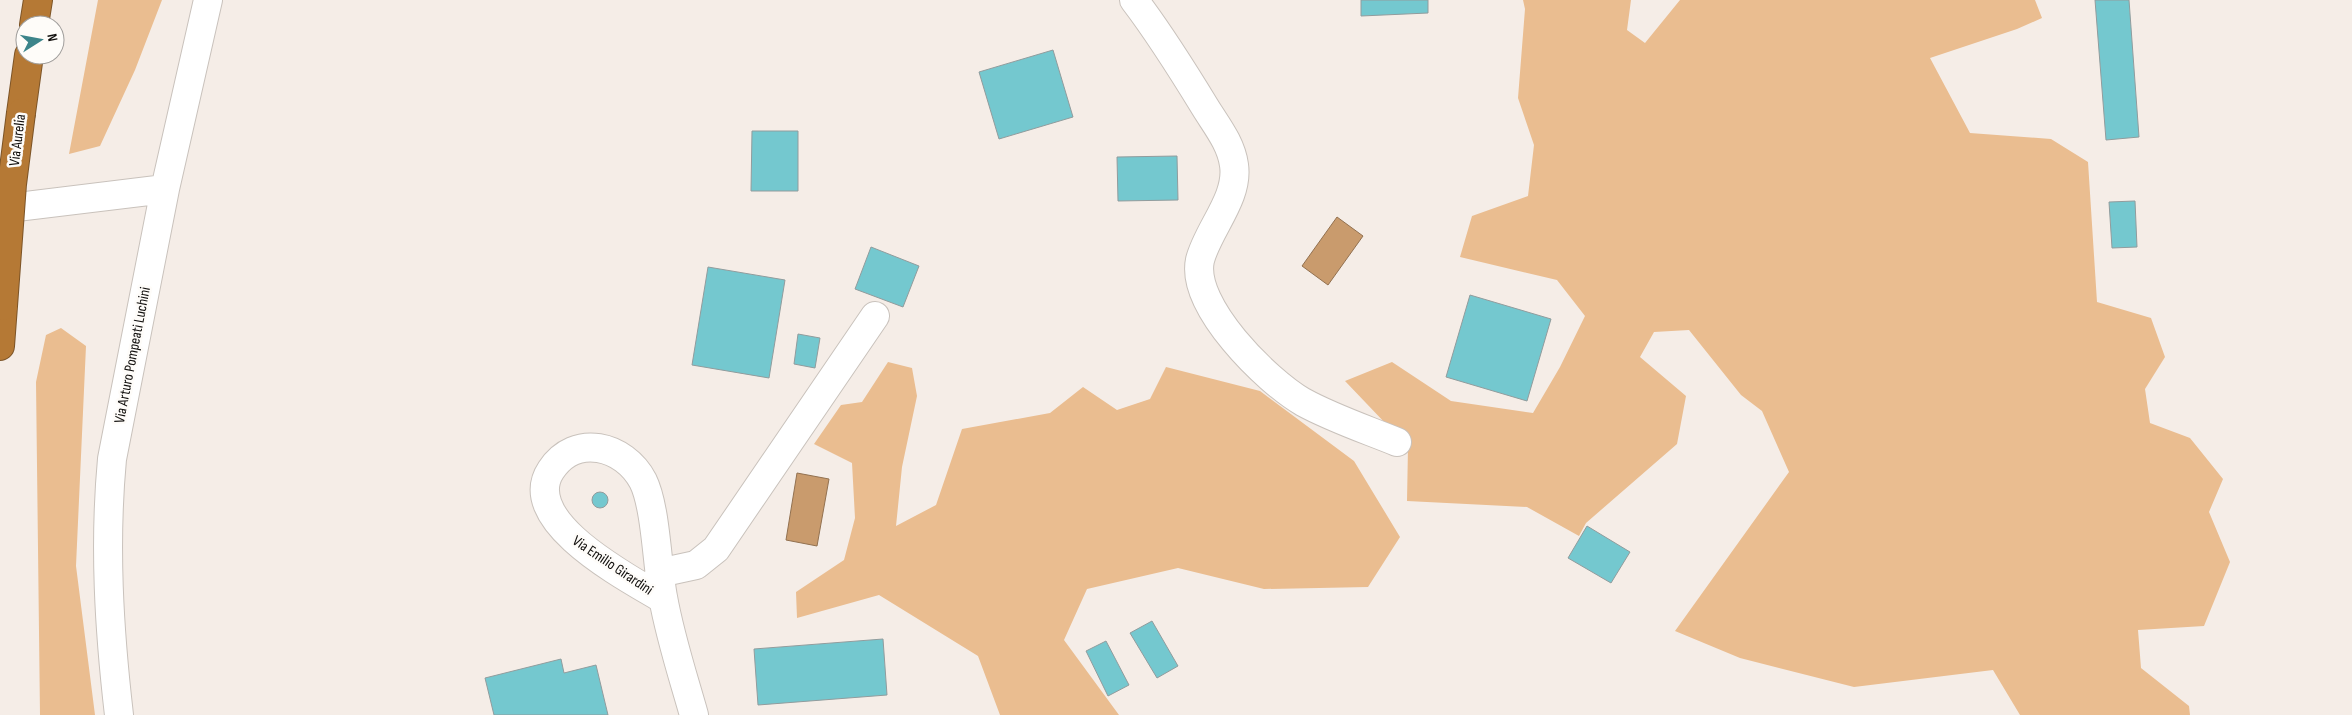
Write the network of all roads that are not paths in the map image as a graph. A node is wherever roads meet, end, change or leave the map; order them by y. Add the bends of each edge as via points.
1 (38, 0) edge
2 (208, 0) edge
3 (1134, 0) edge
4 (36, 15) edge
5 (27, 65) edge
6 (165, 189) junction
7 (0, 209) edge
8 (875, 316) dead end
9 (0, 346) edge
10 (1397, 442) dead end
11 (661, 586) junction
12 (119, 715) edge
13 (694, 715) edge

1 - 4 highway
2 - 6 street, Via Arturo Pompeati Luchini
3 - 10 street via 1180,67 1231,153 1235,173 1231,190 1200,262 1200,277 1214,312 1253,362 1301,400 1322,412
5 - 9 highway, Via Aurelia, bridge via 12,184
6 - 7 street
6 - 12 street, Via Arturo Pompeati Luchini via 119,416 109,496 109,607
8 - 11 street via 716,549
11 - 11 street, Via Emilio Girardini via 649,503 643,482 632,467 608,449 595,446 577,449 559,460 550,472 546,493 551,513 561,528 600,560
11 - 13 street, Via Emilio Girardini

